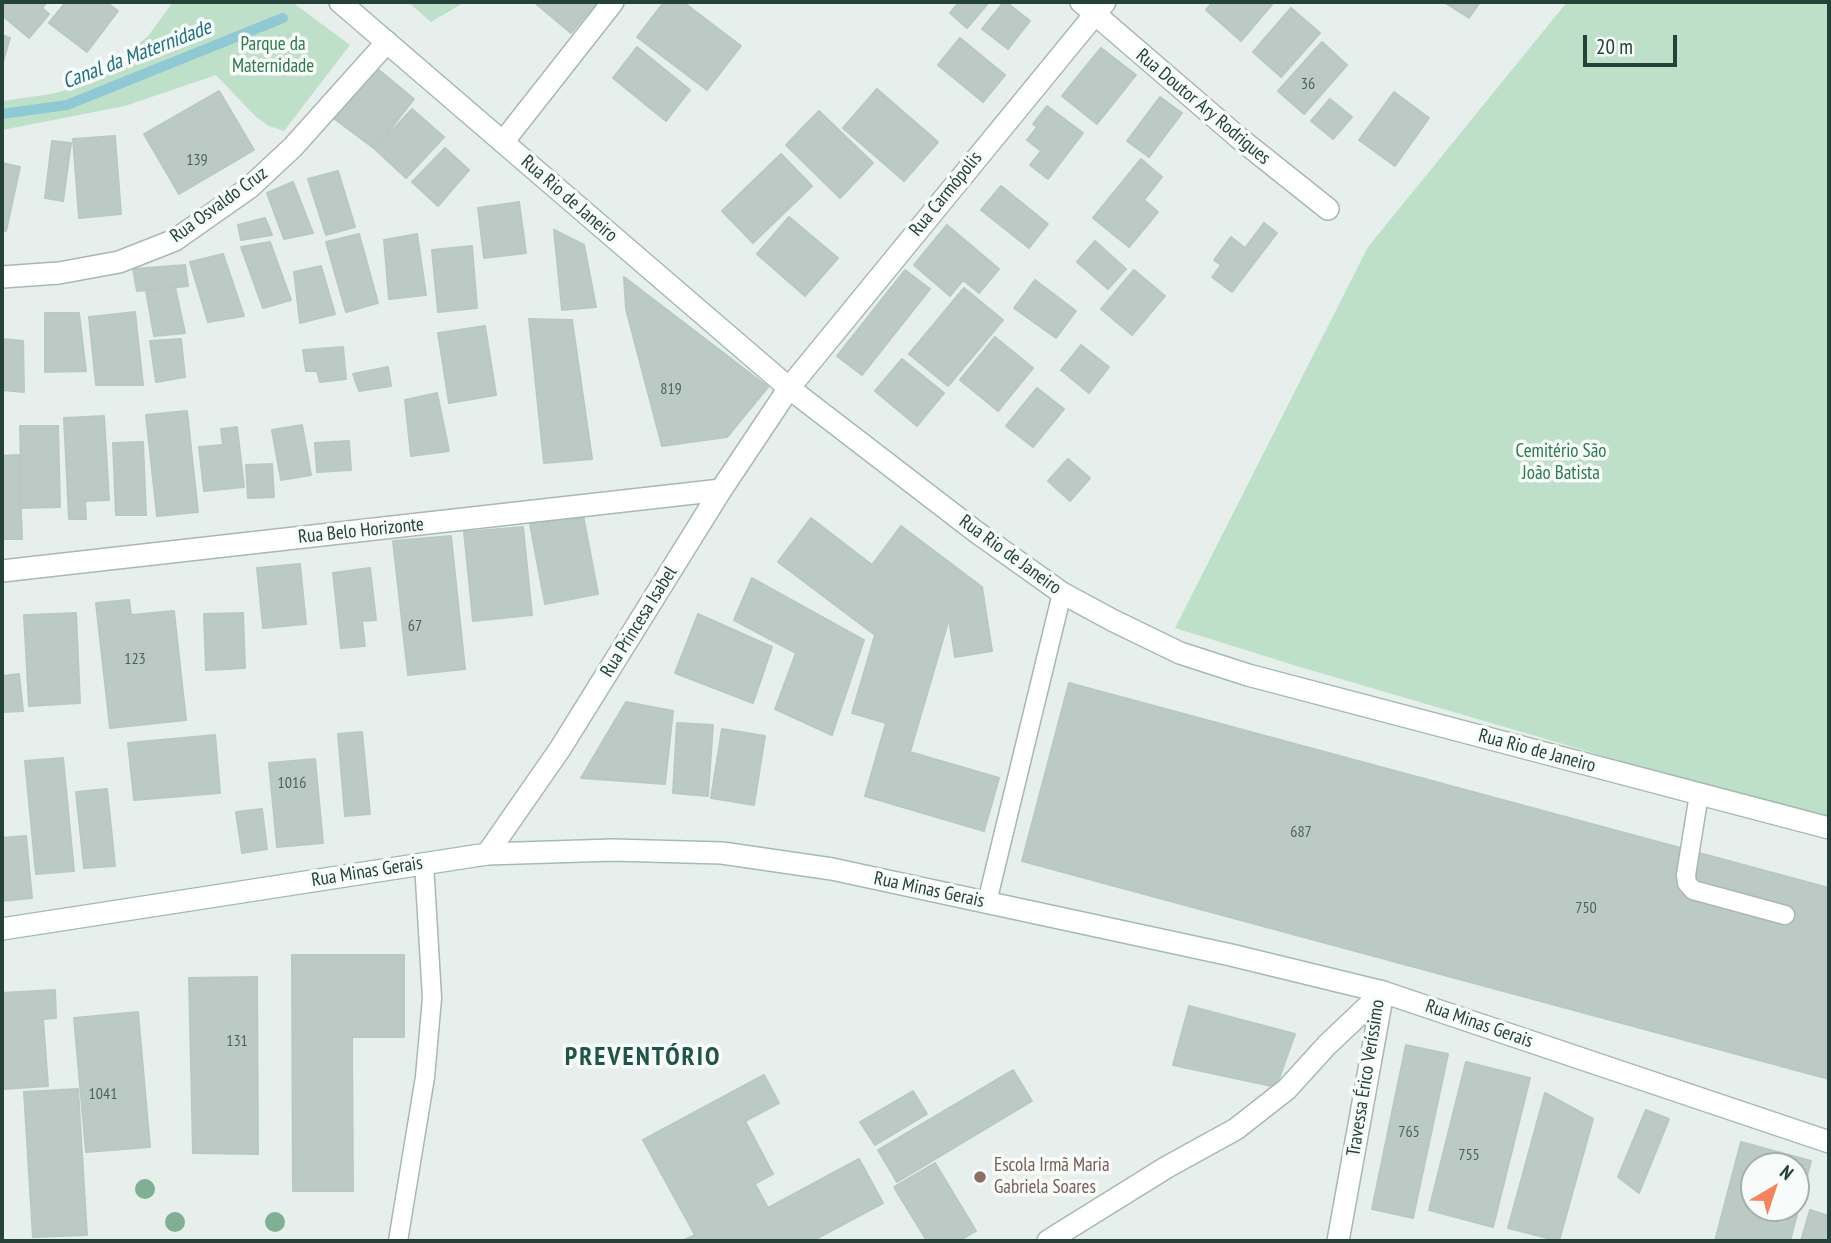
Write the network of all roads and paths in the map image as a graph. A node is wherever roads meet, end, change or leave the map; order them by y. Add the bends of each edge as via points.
1 (340, 2) edge
2 (613, 2) edge
3 (1093, 6) edge
4 (387, 42) junction
5 (503, 142) junction
6 (1328, 209) dead end
7 (2, 277) edge
8 (789, 388) junction
9 (720, 490) junction
10 (2, 572) edge
11 (1062, 593) junction
12 (1699, 794) junction
13 (1829, 828) edge
14 (487, 854) junction
15 (424, 863) junction
16 (987, 902) junction
17 (1785, 915) dead end
18 (2, 929) edge
19 (1383, 992) junction
20 (1829, 1142) edge
21 (398, 1241) edge
22 (1048, 1241) edge
23 (1338, 1241) edge

1 - 4 street, Rua Rio de Janeiro
2 - 5 street
3 - 6 street, Rua Doutor Ary Rodrigues via 1239,138
3 - 8 street, Rua Carmópolis
4 - 5 street, Rua Rio de Janeiro
4 - 7 street, Rua Osvaldo Cruz via 293,147 248,188 176,240 119,262
5 - 8 street, Rua Rio de Janeiro
8 - 9 street, Rua Princesa Isabel
8 - 11 street, Rua Rio de Janeiro
9 - 10 street, Rua Belo Horizonte
9 - 14 street, Rua Princesa Isabel via 560,749
11 - 12 street, Rua Rio de Janeiro via 1180,653 1248,675
11 - 16 lane
12 - 13 street, Rua Rio de Janeiro
12 - 17 lane via 1687,883 1693,890
14 - 15 street, Rua Minas Gerais
14 - 16 street, Rua Minas Gerais via 722,853 832,869
15 - 18 street, Rua Minas Gerais
15 - 21 lane via 432,998 425,1077
16 - 19 street, Rua Minas Gerais
19 - 20 street, Rua Minas Gerais
19 - 22 street, Travessa Érico Veríssimo via 1287,1089 1236,1129
19 - 23 street, Travessa Érico Veríssimo

